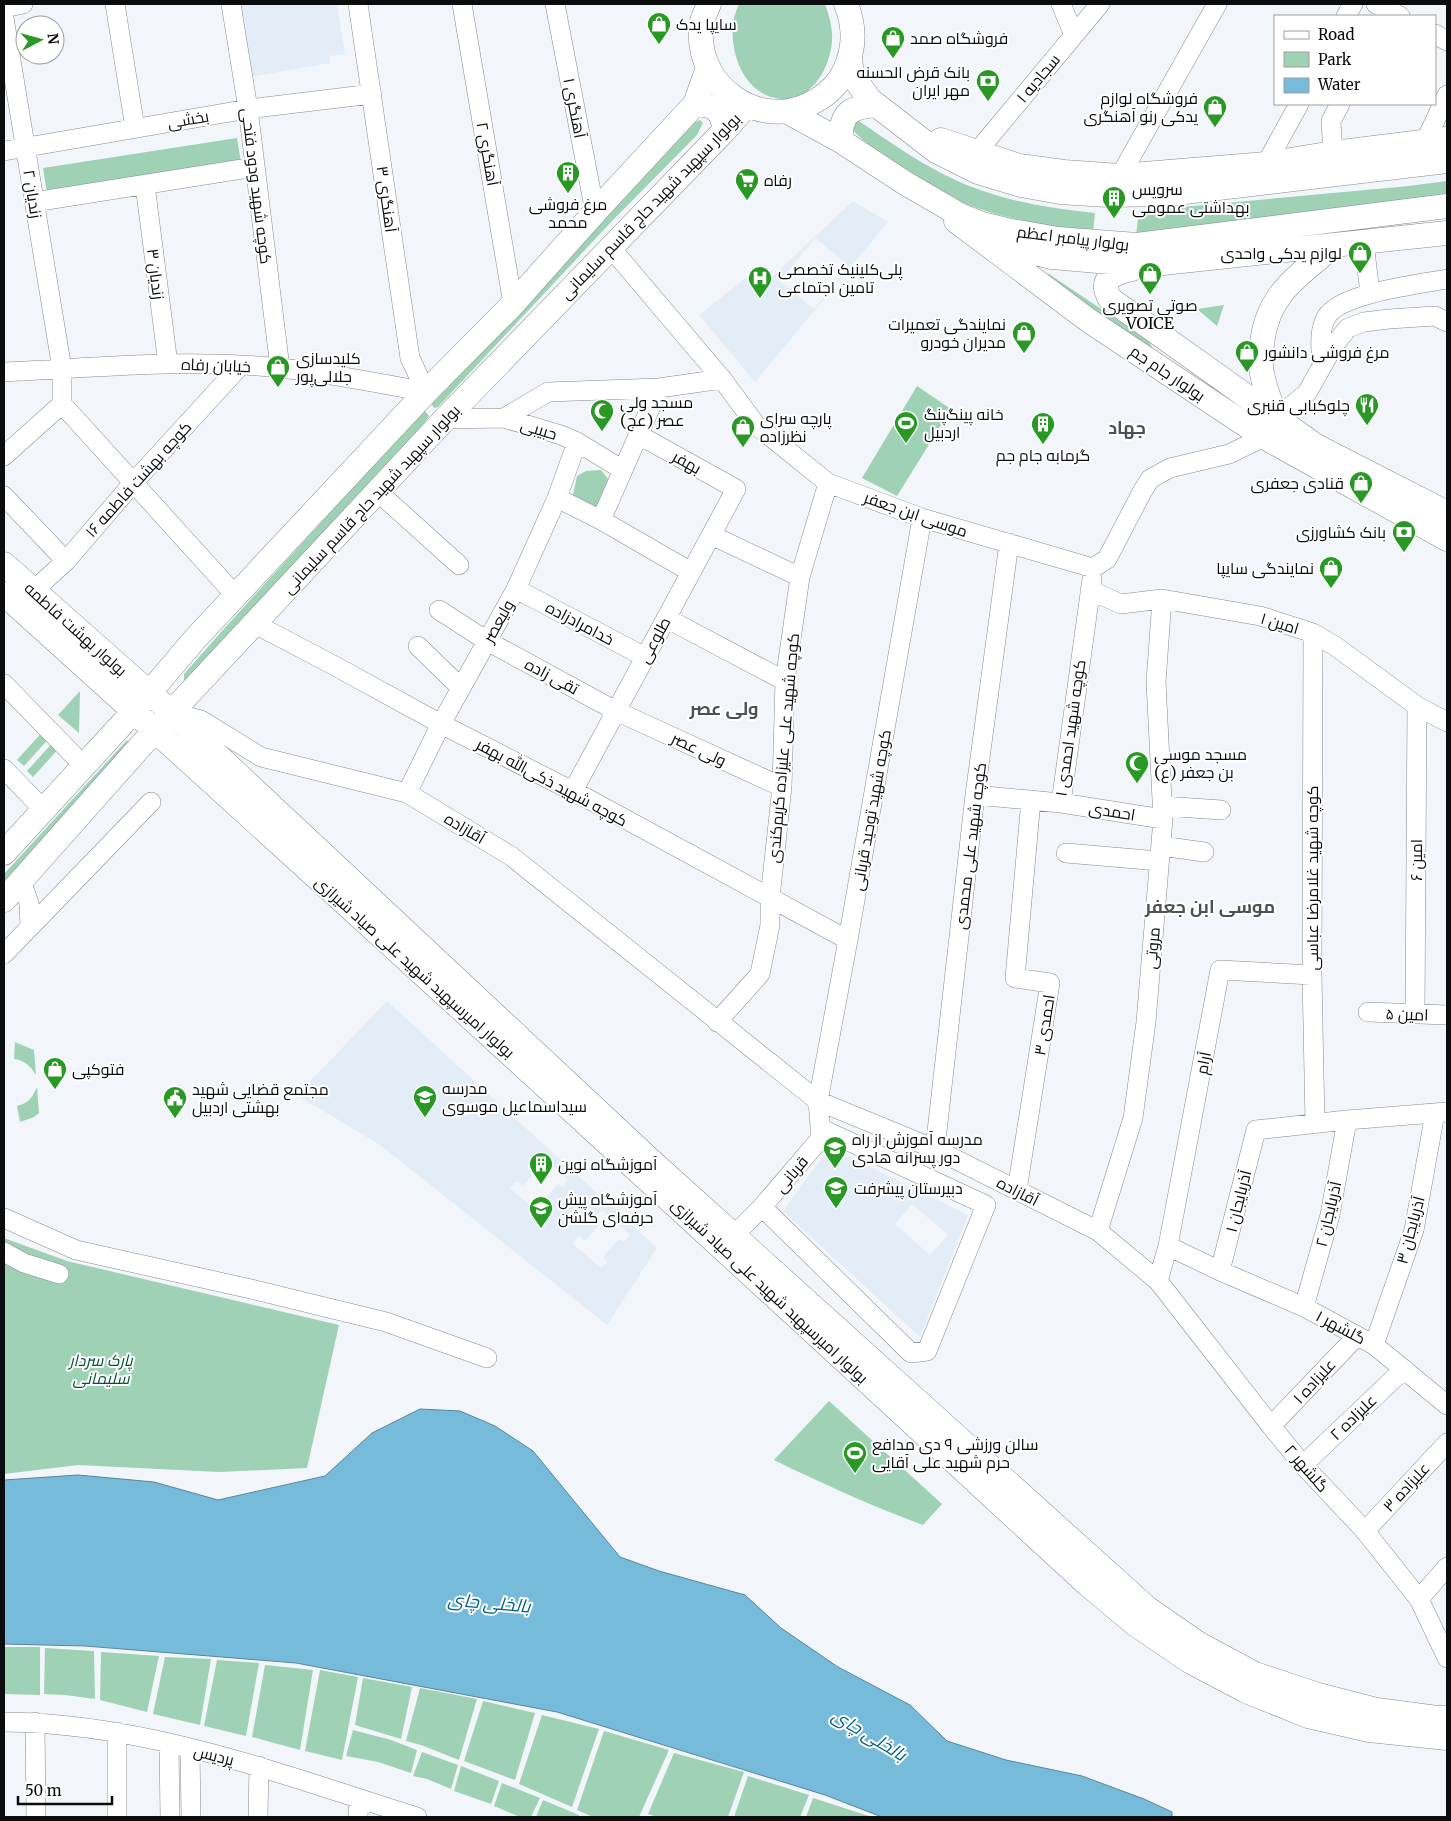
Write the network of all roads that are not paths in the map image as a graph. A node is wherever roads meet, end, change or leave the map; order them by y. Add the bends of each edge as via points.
1 (23, 4) edge
2 (115, 4) edge
3 (231, 4) edge
4 (358, 4) edge
5 (462, 4) edge
6 (555, 4) edge
7 (709, 4) edge
8 (846, 4) edge
9 (1061, 4) edge
10 (1100, 4) edge
11 (1217, 4) edge
12 (1353, 4) edge
13 (4, 8) edge
14 (1347, 15) edge
15 (4, 18) edge
16 (1074, 35) junction
17 (1436, 35) edge
18 (1447, 41) edge
19 (850, 58) junction
20 (708, 68) junction
21 (372, 94) junction
22 (1447, 95) edge
23 (695, 104) junction
24 (876, 105) junction
25 (1298, 105) edge
26 (1339, 105) edge
27 (746, 106) junction
28 (248, 109) junction
29 (788, 112) junction
30 (135, 128) junction
31 (907, 128) junction
32 (725, 130) junction
33 (1436, 140) edge
34 (841, 141) junction
35 (26, 147) junction
36 (4, 150) edge
37 (977, 152) junction
38 (1333, 153) junction
39 (1447, 161) edge
40 (1266, 164) junction
41 (255, 168) junction
42 (1120, 176) junction
43 (905, 182) junction
44 (145, 185) junction
45 (34, 202) junction
46 (1447, 206) edge
47 (594, 212) junction
48 (1380, 214) junction
49 (1447, 233) edge
50 (981, 240) junction
51 (1373, 242) junction
52 (1334, 246) junction
53 (610, 248) junction
54 (1144, 266) junction
55 (1447, 279) edge
56 (1370, 293) junction
57 (513, 304) junction
58 (1443, 317) edge
59 (1174, 345) junction
60 (168, 364) junction
61 (241, 365) junction
62 (1322, 366) junction
63 (1160, 367) junction
64 (280, 368) junction
65 (62, 369) junction
66 (4, 372) edge
67 (722, 379) junction
68 (659, 388) junction
69 (426, 392) junction
70 (62, 404) junction
71 (504, 418) junction
72 (446, 419) junction
73 (1270, 427) junction
74 (639, 435) junction
75 (577, 442) junction
76 (4, 456) edge
77 (623, 470) junction
78 (828, 483) junction
79 (133, 484) junction
80 (736, 489) joint
81 (378, 492) junction
82 (4, 496) edge
83 (557, 498) junction
84 (922, 518) junction
85 (601, 520) junction
86 (1441, 523) edge
87 (711, 535) junction
88 (1009, 543) junction
89 (66, 561) junction
90 (4, 564) edge
91 (459, 565) dead end
92 (1094, 568) junction
93 (691, 572) junction
94 (800, 577) junction
95 (516, 589) junction
96 (1090, 590) junction
97 (33, 591) junction
98 (4, 594) edge
99 (236, 596) junction
100 (1162, 599) junction
101 (439, 610) dead end
102 (666, 618) junction
103 (255, 624) junction
104 (1312, 633) junction
105 (487, 642) junction
106 (418, 646) dead end
107 (645, 657) junction
108 (785, 681) junction
109 (4, 684) edge
110 (460, 688) junction
111 (149, 694) junction
112 (1417, 706) junction
113 (616, 711) junction
114 (134, 712) junction
115 (171, 712) junction
116 (1447, 722) edge
117 (441, 724) junction
118 (155, 730) junction
119 (84, 766) junction
120 (4, 769) edge
121 (782, 787) junction
122 (573, 792) junction
123 (407, 793) junction
124 (975, 795) junction
125 (1031, 800) junction
126 (151, 802) dead end
127 (1061, 803) junction
128 (44, 809) junction
129 (1221, 810) dead end
130 (1163, 812) junction
131 (1204, 852) dead end
132 (4, 853) edge
133 (1066, 853) dead end
134 (1160, 854) junction
135 (21, 881) junction
136 (770, 898) junction
137 (4, 900) edge
138 (30, 927) junction
139 (848, 940) junction
140 (4, 954) edge
141 (1312, 975) junction
142 (1368, 1012) dead end
143 (1415, 1014) junction
144 (1447, 1016) edge
145 (717, 1022) junction
146 (818, 1101) junction
147 (1441, 1112) edge
148 (1347, 1120) junction
149 (1314, 1123) junction
150 (820, 1128) junction
151 (935, 1149) junction
152 (1017, 1190) junction
153 (762, 1207) junction
154 (4, 1218) edge
155 (1098, 1231) junction
156 (728, 1241) junction
157 (1168, 1246) junction
158 (4, 1252) edge
159 (1220, 1271) junction
160 (59, 1274) dead end
161 (1158, 1282) junction
162 (1304, 1307) junction
163 (1357, 1336) junction
164 (1374, 1345) junction
165 (487, 1358) dead end
166 (1404, 1369) junction
167 (1447, 1402) edge
168 (1271, 1426) junction
169 (1447, 1443) edge
170 (1303, 1466) junction
171 (1365, 1531) junction
172 (1447, 1567) edge
173 (1419, 1598) junction
174 (1447, 1658) edge
175 (1447, 1718) edge
176 (4, 1722) edge
177 (35, 1722) junction
178 (117, 1732) junction
179 (1447, 1738) edge
180 (169, 1744) junction
181 (190, 1749) junction
182 (259, 1766) junction
183 (359, 1808) edge
184 (36, 1817) edge
185 (117, 1817) edge
186 (170, 1817) edge
187 (191, 1817) edge
188 (258, 1817) edge
189 (417, 1817) edge

1 - 13 street
2 - 30 street
3 - 28 street, کوچه شهید ودود فتحی
4 - 21 street, آهنگری ۳
5 - 57 street, آهنگری ۲
6 - 47 street, آهنگری ۱
7 - 20 main road via 702,22 702,45
8 - 19 main road via 854,39
9 - 16 street
10 - 16 street, سجادیه ۱
11 - 42 street
12 - 14 street
15 - 35 street, زندیان ۲
16 - 37 street, سجادیه ۱
17 - 18 street
19 - 24 main road via 852,75
19 - 29 main road via 841,78 827,94 808,106
20 - 23 main road, بولوار سپهبد شهید حاج قاسم سلیمانی
20 - 27 main road via 730,96
21 - 28 street, بخشی
21 - 69 street, آهنگری ۳ via 410,358
22 - 33 street
23 - 32 main road via 707,104 717,110
23 - 47 main road, بولوار سپهبد شهید حاج قاسم سلیمانی
24 - 31 main road
24 - 34 main road via 860,106 849,112 840,125
25 - 40 street
26 - 38 street via 1331,121
27 - 29 main road via 766,112
27 - 32 main road, بولوار سپهبد شهید حاج قاسم سلیمانی
28 - 30 street, بخشی
28 - 41 street, کوچه شهید ودود فتحی
29 - 34 main road, بولوار پیامبر اعظم
30 - 35 street, بخشی
31 - 37 main road
31 - 39 main road via 936,151 978,172 1060,192 1107,195 1168,194
32 - 53 main road, بولوار سپهبد شهید حاج قاسم سلیمانی
33 - 38 main road
34 - 43 main road, بولوار پیامبر اعظم
35 - 36 street, بخشی
35 - 45 street, زندیان ۲
37 - 42 main road via 1019,166
38 - 40 main road
40 - 42 main road
41 - 44 street
41 - 64 street, کوچه شهید ودود فتحی
43 - 48 main road, بولوار پیامبر اعظم via 960,215 982,224 1058,239 1108,244 1137,245
43 - 50 main road, بولوار جام جم
44 - 45 street
44 - 60 street, زندیان ۳
45 - 65 street, زندیان ۲
46 - 48 main road, بولوار پیامبر اعظم
47 - 57 main road, بولوار سپهبد شهید حاج قاسم سلیمانی
48 - 51 main road
49 - 51 main road, بولوار پیامبر اعظم
50 - 54 main road, بولوار پیامبر اعظم via 1052,257
50 - 63 main road, بولوار جام جم via 1088,320
51 - 52 main road, بولوار پیامبر اعظم
51 - 56 street
52 - 54 main road, بولوار پیامبر اعظم
52 - 73 main road via 1297,276 1270,309 1261,351
53 - 67 street, موسی ابن جعفر
53 - 72 main road, بولوار سپهبد شهید حاج قاسم سلیمانی
54 - 59 main road, بولوار جام جم via 1110,276 1105,291 1110,299
55 - 56 street
56 - 62 street via 1341,305 1327,315 1320,334
57 - 69 main road, بولوار سپهبد شهید حاج قاسم سلیمانی
58 - 62 street via 1389,318 1348,328
59 - 63 main road
59 - 73 main road, بولوار جام جم
60 - 61 street, خیابان رفاه
60 - 65 street, خیابان رفاه
61 - 64 street, خیابان رفاه
61 - 79 street, کوچه بهشت فاطمه ۱۶
62 - 73 street via 1307,392
63 - 73 main road, بولوار جام جم
64 - 69 street, خیابان رفاه
65 - 66 street, خیابان رفاه
65 - 70 street, زندیان ۲
67 - 68 street
67 - 78 street, موسی ابن جعفر via 756,424
68 - 71 street via 548,392
68 - 74 street
69 - 99 main road, بولوار سپهبد شهید حاج قاسم سلیمانی
70 - 76 street
70 - 79 street
71 - 72 street, حبیبی
71 - 75 street, حبیبی
72 - 81 main road, بولوار سپهبد شهید حاج قاسم سلیمانی
73 - 86 main road, بولوار جام جم via 1316,446
73 - 92 street via 1229,454 1170,468 1150,479 1107,559
74 - 77 street
74 - 80 street, بهفر
75 - 77 street, حبیبی
75 - 83 street, ولیعصر
77 - 85 street
78 - 84 street, موسی ابن جعفر
78 - 94 street, کوچه شهید علی علیزاده کریم‌کندی
79 - 89 street, کوچه بهشت فاطمه ۱۶
79 - 99 street
80 - 87 street, طلوعی
81 - 91 street
81 - 103 main road, بولوار سپهبد شهید حاج قاسم سلیمانی
82 - 89 street
83 - 85 street
83 - 95 street, ولیعصر
84 - 88 street, موسی ابن جعفر
84 - 139 street, کوچه شهید توحید قربانی
85 - 93 street
87 - 93 street, طلوعی
87 - 94 street
88 - 92 street, موسی ابن جعفر
88 - 124 street, کوچه شهید علی محمدی
89 - 97 street, کوچه بهشت فاطمه ۱۶
90 - 97 main road, بولوار بهشت فاطمه
92 - 96 street, کوچه شهید احمدی ۱
93 - 102 street, طلوعی
94 - 108 street, کوچه شهید علی علیزاده کریم‌کندی
95 - 105 street, ولیعصر
95 - 107 street, خدامرادزاده
96 - 100 street, امین ۱ via 1121,604
96 - 127 street, کوچه شهید احمدی ۱
97 - 111 main road, بولوار بهشت فاطمه
98 - 114 main road, بولوار بهشت فاطمه
99 - 111 main road, بولوار سپهبد شهید حاج قاسم سلیمانی
100 - 104 street, امین ۱ via 1260,616
100 - 130 street, مروتی via 1156,682
101 - 105 street, تقی زاده
102 - 107 street, طلوعی
102 - 108 street
103 - 115 main road, بولوار سپهبد شهید حاج قاسم سلیمانی
103 - 117 street, کوچه شهید ذکی‌الله بهفر
104 - 112 street, امین ۱
104 - 141 street, کوچه شهید غلامرضا عباسی
105 - 110 street, ولیعصر
105 - 113 street, تقی زاده
106 - 110 street
107 - 113 street, طلوعی
108 - 121 street, کوچه شهید علی علیزاده کریم‌کندی
109 - 119 street
110 - 117 street, ولیعصر
111 - 114 main road, بولوار سپهبد شهید حاج قاسم سلیمانی
111 - 115 main road, بولوار بهشت فاطمه
112 - 116 street, امین ۱
112 - 143 street, امین ۶
113 - 121 street, ولی عصر
113 - 122 street, طلوعی
114 - 118 main road, بولوار بهشت فاطمه
114 - 119 main road, بولوار سپهبد شهید حاج قاسم سلیمانی
115 - 118 main road, بولوار سپهبد شهید حاج قاسم سلیمانی
115 - 123 street, آقازاده via 201,720 261,757
115 - 156 main road, بولوار امیرسپهبد شهید علی صیاد شیرازی via 650,1160
117 - 122 street, کوچه شهید ذکی‌الله بهفر
117 - 123 street, ولیعصر
118 - 135 main road, بولوار سپهبد شهید حاج قاسم سلیمانی
118 - 156 main road, بولوار امیرسپهبد شهید علی صیاد شیرازی
119 - 128 main road, بولوار سپهبد شهید حاج قاسم سلیمانی
120 - 128 street
121 - 136 street, کوچه شهید علی علیزاده کریم‌کندی
122 - 136 street, کوچه شهید ذکی‌الله بهفر
123 - 145 street, آقازاده via 511,856
124 - 125 street, کوچه شهید احمدی ۱
124 - 151 street, کوچه شهید علی محمدی
125 - 127 street, کوچه شهید احمدی ۱
125 - 152 street, احمدی ۳ via 1015,978 1050,983
126 - 138 street
127 - 130 street, احمدی
128 - 132 main road, بولوار سپهبد شهید حاج قاسم سلیمانی
129 - 130 street, احمدی
130 - 134 street, مروتی
131 - 134 street
133 - 134 street
134 - 155 street, مروتی via 1146,1022 1133,1118
135 - 137 main road, بولوار سپهبد شهید حاج قاسم سلیمانی
135 - 138 street
136 - 139 street, کوچه شهید ذکی‌الله بهفر
136 - 145 street via 770,925 760,974
138 - 140 street
139 - 146 street, کوچه شهید توحید قربانی
141 - 149 street, کوچه شهید غلامرضا عباسی
141 - 157 street, آرام via 1220,970
142 - 143 street, امین ۵
143 - 144 street, امین ۵
145 - 146 street, آقازاده
146 - 150 street, قربانی
146 - 151 street, آقازاده
147 - 148 street
147 - 164 street, آذربایجان ۳ via 1414,1230
148 - 149 street
148 - 162 street, آذربایجان ۲ via 1330,1216
149 - 159 street, آذربایجان ۱ via 1256,1130
150 - 153 street, قربانی via 821,1138
150 - 153 street via 986,1205 927,1351 911,1353
151 - 152 street, آقازاده
152 - 155 street, آقازاده
153 - 156 street, قربانی
154 - 165 street via 76,1250 386,1322
155 - 161 street, آقازاده
156 - 175 main road, بولوار امیرسپهبد شهید علی صیاد شیرازی via 1147,1608 1199,1644 1254,1674 1315,1694 1377,1710
156 - 179 main road, بولوار امیرسپهبد شهید علی صیاد شیرازی via 1086,1583 1135,1624 1191,1662 1246,1691 1308,1716 1369,1730
157 - 159 street, گلشهر ۱
157 - 161 street
158 - 160 street via 24,1263
159 - 162 street, گلشهر ۱
161 - 168 street, گلشهر ۲
162 - 163 street, گلشهر ۱
163 - 164 street, گلشهر ۱
163 - 168 street, علیزاده ۱
164 - 166 street, گلشهر ۱
166 - 167 street, گلشهر ۱
166 - 170 street, علیزاده ۲
168 - 170 street, گلشهر ۲
169 - 171 street, علیزاده ۳
170 - 171 street, گلشهر ۲
171 - 173 street, گلشهر ۲
172 - 173 street
173 - 174 street, گلشهر ۲
176 - 177 street, پردیس
177 - 178 street, پردیس
177 - 184 street
178 - 180 street, پردیس
178 - 185 street
180 - 181 street, پردیس
180 - 186 street
181 - 182 street, پردیس
181 - 187 street
182 - 183 street, پردیس
182 - 188 street
183 - 189 street, پردیس

